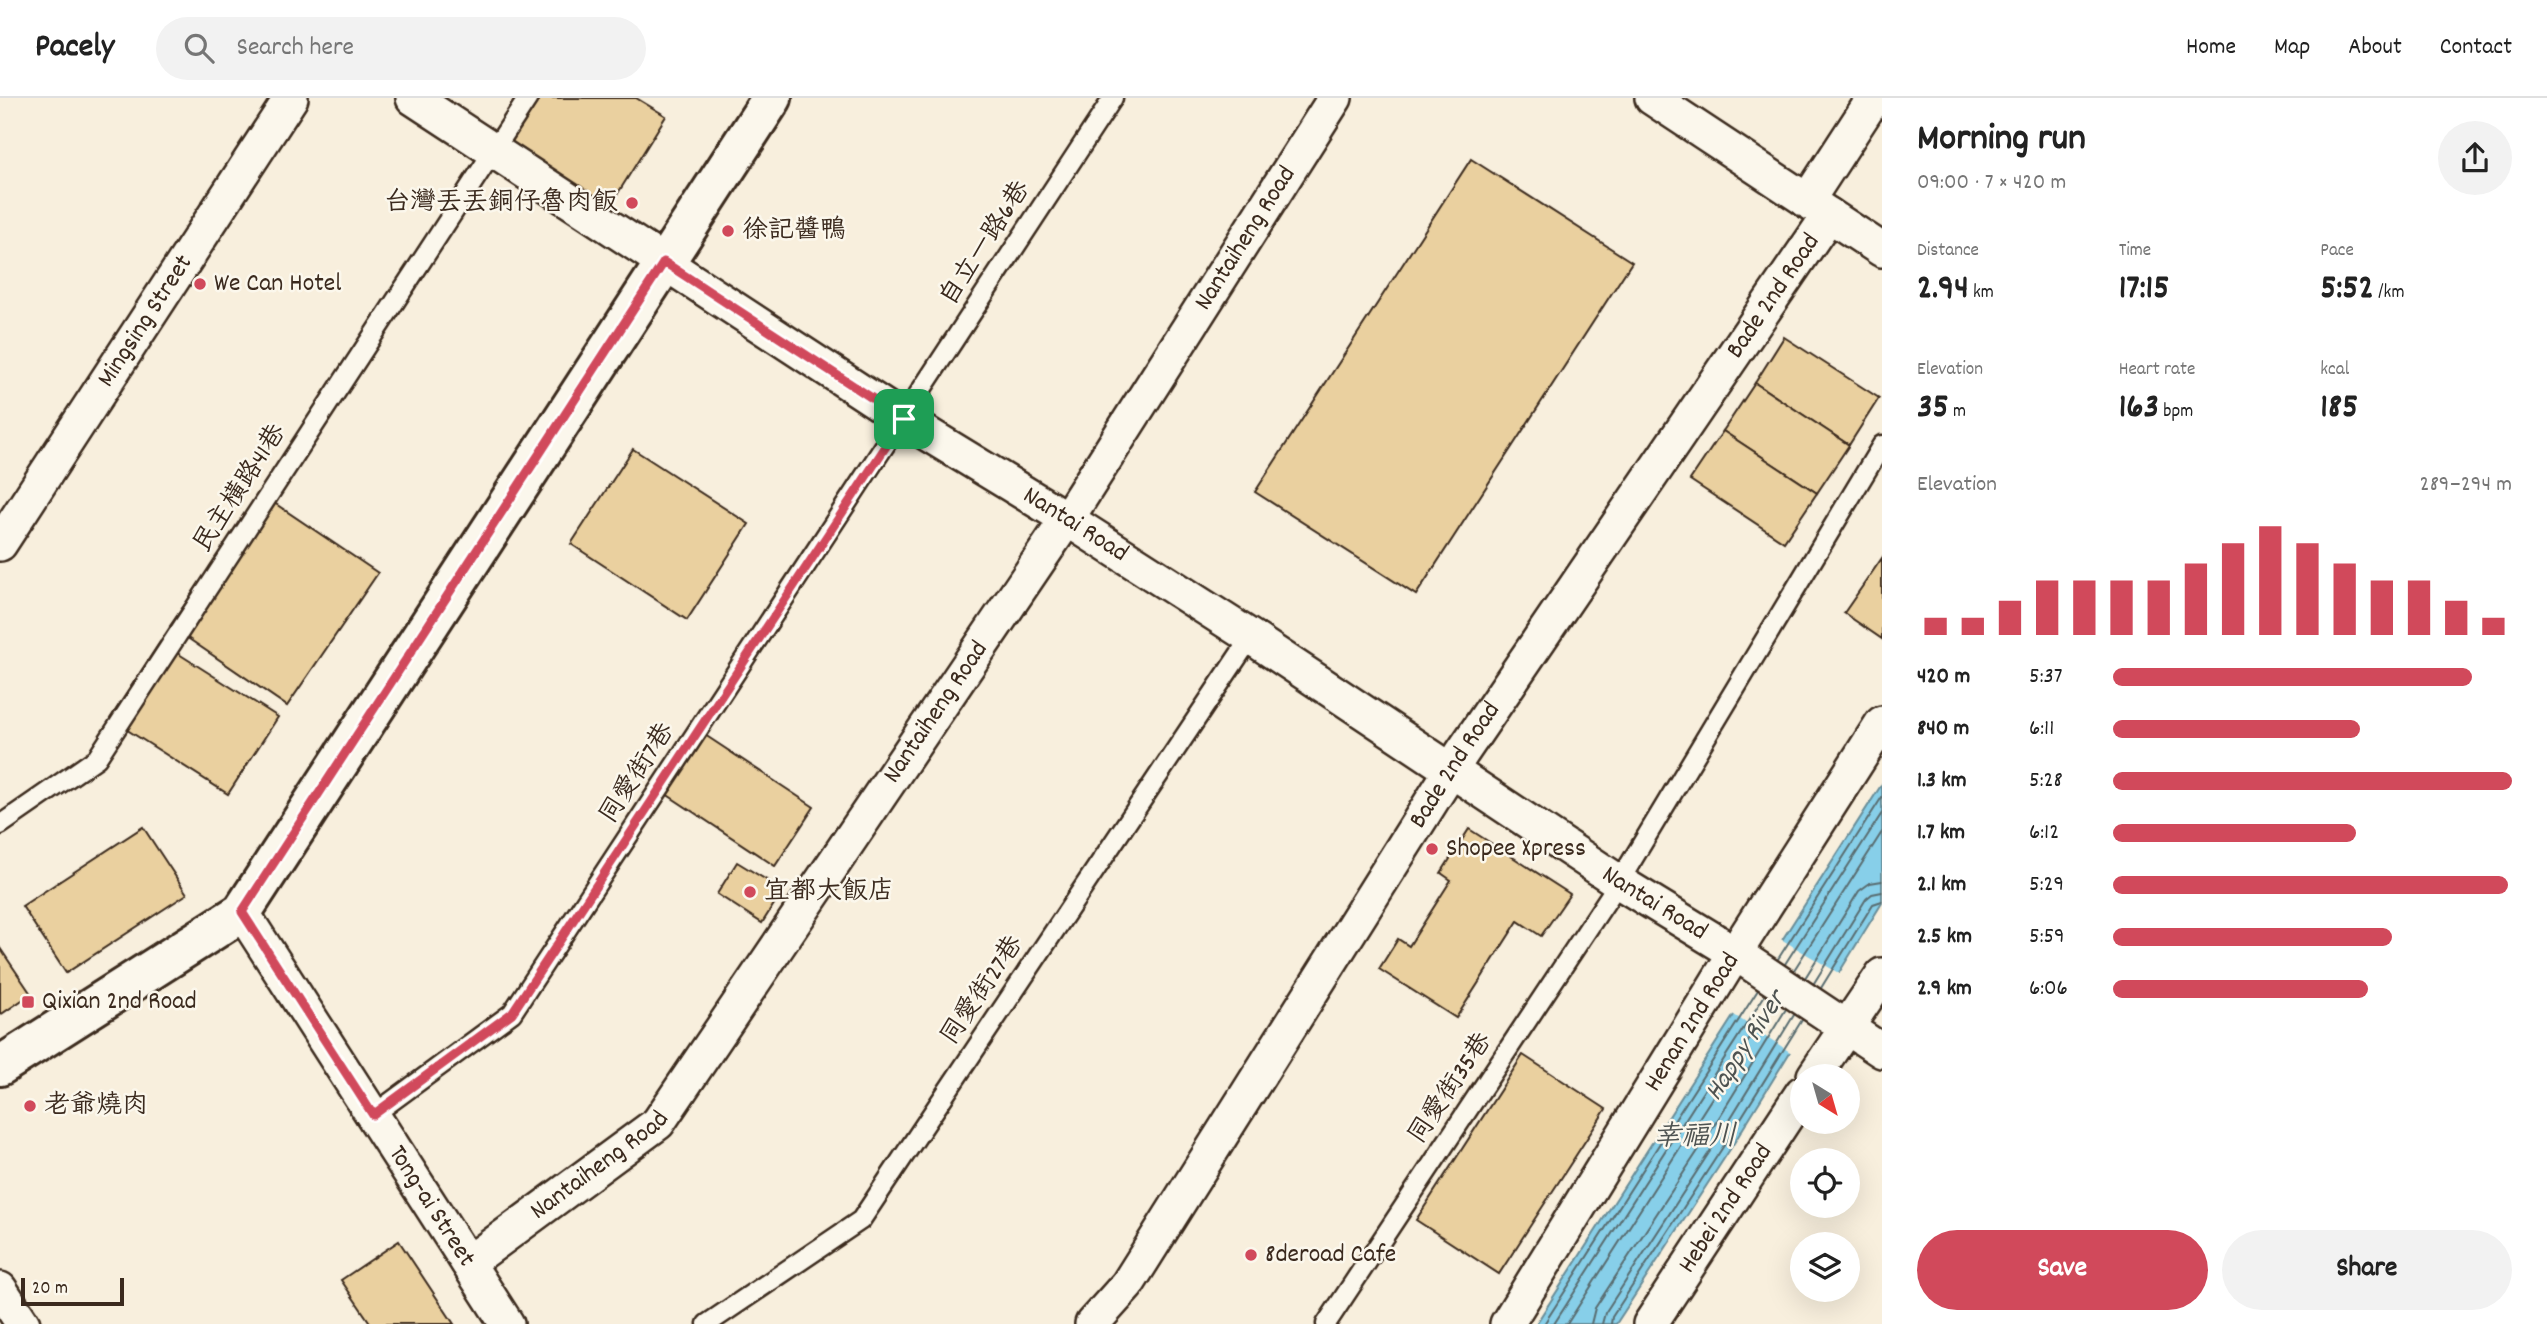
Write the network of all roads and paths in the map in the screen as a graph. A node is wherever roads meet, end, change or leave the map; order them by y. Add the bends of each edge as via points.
1 (291, 98) edge
2 (413, 98) edge
3 (528, 98) edge
4 (772, 98) edge
5 (1114, 98) edge
6 (1335, 98) edge
7 (1652, 98) edge
8 (1874, 98) edge
9 (495, 152) junction
10 (1818, 208) junction
11 (1882, 250) edge
12 (664, 262) junction
13 (904, 419) junction
14 (1882, 445) edge
15 (1067, 519) junction
16 (0, 544) edge
17 (1251, 637) junction
18 (1882, 723) edge
19 (1451, 770) junction
20 (0, 825) edge
21 (1619, 882) junction
22 (242, 912) junction
23 (1735, 953) junction
24 (1882, 975) edge
25 (1845, 1028) junction
26 (1882, 1051) edge
27 (1822, 1064) edge
28 (0, 1066) edge
29 (1790, 1111) edge
30 (373, 1115) junction
31 (468, 1263) junction
32 (0, 1289) edge
33 (23, 1324) edge
34 (507, 1324) edge
35 (707, 1324) edge
36 (1092, 1324) edge
37 (1326, 1324) edge
38 (1507, 1324) edge
39 (1650, 1324) edge

1 - 16 street, Mingsing Street
2 - 9 street, Nantai Road
3 - 9 lane, 民主橫路41巷
4 - 12 street
5 - 13 lane, 自立一路6巷
6 - 15 street, Nantaiheng Road
7 - 10 street
8 - 10 street, Bade 2nd Road
9 - 12 street, Nantai Road
9 - 20 lane, 民主橫路41巷 via 97,758
10 - 11 street
10 - 19 street, Bade 2nd Road
12 - 13 street, Nantai Road
12 - 22 street
13 - 15 street, Nantai Road
13 - 30 lane, 同愛街7巷 via 512,1013
14 - 21 lane, 同愛街35巷
15 - 17 street, Nantai Road
15 - 31 street, Nantaiheng Road via 658,1123
17 - 19 street, Nantai Road
17 - 35 lane, 同愛街27巷 via 862,1220
18 - 23 street, Henan 2nd Road
19 - 21 street, Nantai Road
19 - 36 street, Bade 2nd Road via 1127,1285
21 - 23 street, Nantai Road
21 - 37 lane, 同愛街35巷
22 - 28 street
22 - 30 street, Tong-ai Street
23 - 25 street, Nantai Road
23 - 38 street, Henan 2nd Road
24 - 25 street
25 - 26 street
25 - 27 street
29 - 39 street, Hebei 2nd Road
30 - 31 street, Tong-ai Street
31 - 34 street, Tong-ai Street
32 - 33 street

